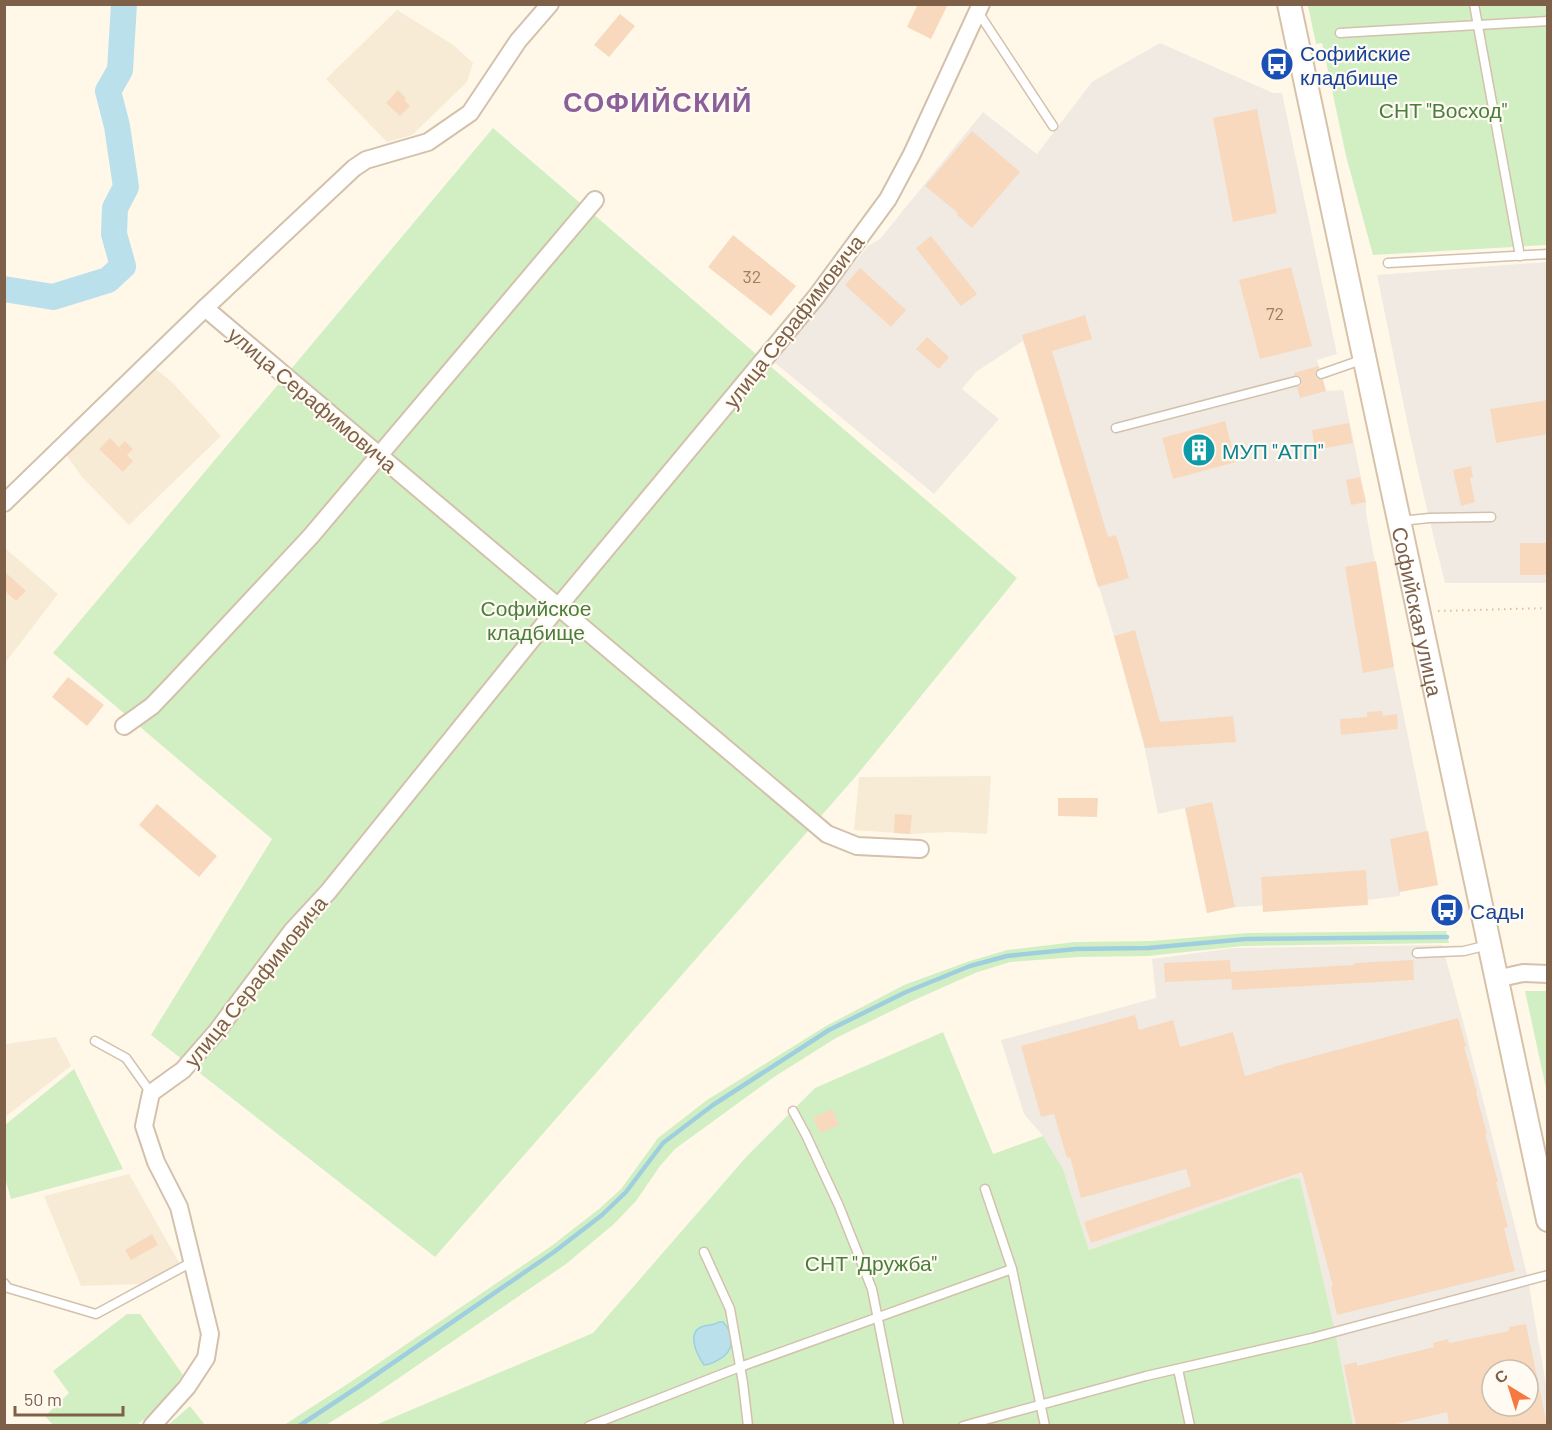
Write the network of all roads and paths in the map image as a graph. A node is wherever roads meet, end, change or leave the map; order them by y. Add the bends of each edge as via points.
1 (550, 4) edge
2 (1289, 4) edge
3 (1474, 4) edge
4 (980, 8) edge
5 (1548, 21) edge
6 (1478, 25) junction
7 (1340, 33) dead end
8 (1053, 126) dead end
9 (595, 200) dead end
10 (1548, 254) edge
11 (1520, 256) junction
12 (1388, 263) dead end
13 (205, 308) junction
14 (1365, 359) junction
15 (1321, 374) dead end
16 (1296, 381) dead end
17 (1116, 428) dead end
18 (379, 455) junction
19 (4, 502) edge
20 (1491, 517) dead end
21 (1399, 522) junction
22 (558, 607) junction
23 (1548, 608) edge
24 (1418, 612) junction
25 (124, 726) dead end
26 (920, 849) dead end
27 (1488, 945) junction
28 (1417, 953) dead end
29 (1548, 974) edge
30 (1496, 979) junction
31 (95, 1041) dead end
32 (151, 1093) junction
33 (793, 1111) dead end
34 (985, 1189) dead end
35 (1548, 1220) edge
36 (704, 1252) dead end
37 (192, 1262) junction
38 (1011, 1269) junction
39 (1548, 1275) edge
40 (4, 1283) edge
41 (878, 1317) junction
42 (741, 1367) junction
43 (1178, 1369) junction
44 (1041, 1405) junction
45 (152, 1425) edge
46 (589, 1425) edge
47 (748, 1425) edge
48 (899, 1425) edge
49 (963, 1425) edge
50 (1045, 1425) edge
51 (1190, 1425) edge

1 - 13 street via 518,41 470,113 428,142 366,160 354,168
2 - 14 main road, Софийская улица
3 - 6 lane
4 - 8 lane
4 - 22 street, улица Серафимовича via 888,199 816,297
5 - 6 lane
6 - 7 lane
6 - 11 lane
9 - 18 street
10 - 11 lane
11 - 12 lane
13 - 18 street, улица Серафимовича
13 - 19 street
14 - 15 lane
14 - 21 main road, Софийская улица
16 - 17 lane
18 - 22 street, улица Серафимовича
18 - 25 street via 311,536 174,683 152,706
20 - 21 lane
21 - 24 main road, Софийская улица
22 - 26 street, улица Серафимовича via 827,834 857,846
22 - 32 street, улица Серафимовича via 328,892 292,931 217,1030 183,1070
23 - 24 path
24 - 27 main road, Софийская улица
27 - 28 lane via 1464,951
27 - 30 main road, Софийская улица
29 - 30 street via 1523,973
30 - 35 main road, Софийская улица
31 - 32 lane via 126,1058
32 - 37 street via 144,1126 156,1162 179,1207
33 - 41 lane via 839,1206 872,1289
34 - 38 lane
36 - 42 lane via 730,1309
37 - 40 lane via 96,1314 8,1288
37 - 45 street via 210,1334 206,1358 187,1387
38 - 41 lane
38 - 44 lane
39 - 43 lane
41 - 42 lane
41 - 48 lane
42 - 46 lane
42 - 47 lane
43 - 44 lane
43 - 51 lane
44 - 49 lane
44 - 50 lane

